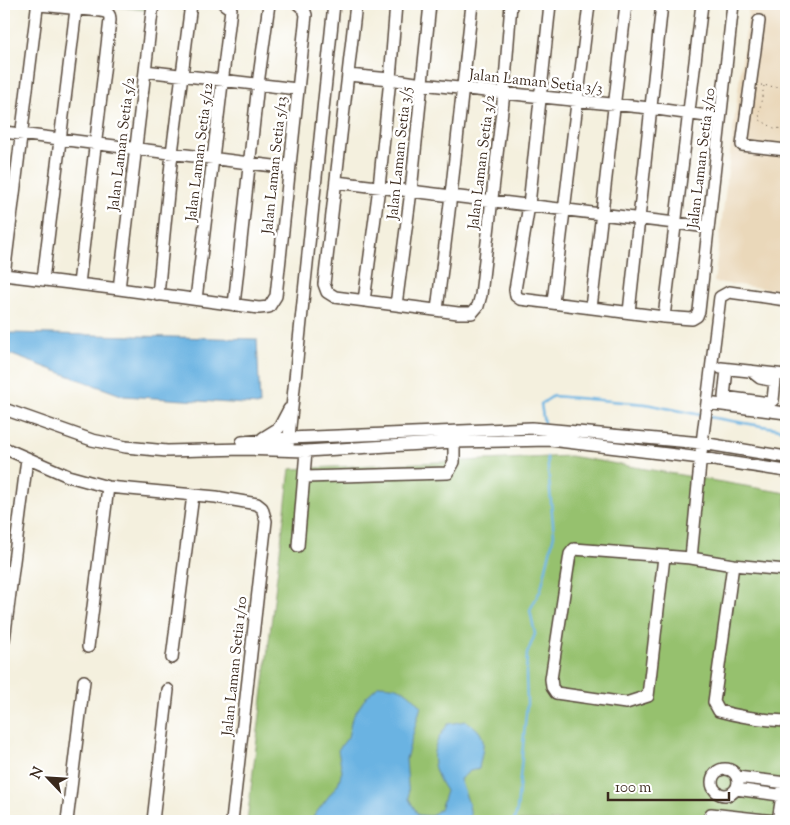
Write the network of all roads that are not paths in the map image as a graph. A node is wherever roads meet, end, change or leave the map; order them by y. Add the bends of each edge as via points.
1 (153, 4) edge
2 (191, 4) edge
3 (269, 4) edge
4 (298, 4) edge
5 (334, 4) edge
6 (356, 4) edge
7 (396, 4) edge
8 (430, 4) edge
9 (472, 4) edge
10 (511, 4) edge
11 (550, 4) edge
12 (589, 4) edge
13 (626, 4) edge
14 (662, 4) edge
15 (702, 4) edge
16 (733, 4) edge
17 (227, 6) edge
18 (76, 9) junction
19 (759, 21) dead end
20 (145, 71) junction
21 (182, 75) junction
22 (348, 75) junction
23 (390, 79) junction
24 (222, 80) junction
25 (258, 84) junction
26 (422, 84) junction
27 (297, 89) junction
28 (463, 89) junction
29 (504, 93) junction
30 (541, 97) junction
31 (576, 101) junction
32 (615, 104) junction
33 (650, 108) junction
34 (690, 114) junction
35 (720, 118) junction
36 (4, 132) edge
37 (21, 134) junction
38 (59, 139) junction
39 (96, 144) junction
40 (135, 149) junction
41 (786, 150) edge
42 (172, 153) junction
43 (213, 159) junction
44 (249, 163) junction
45 (288, 168) junction
46 (336, 182) junction
47 (379, 188) junction
48 (411, 191) junction
49 (451, 194) junction
50 (491, 201) junction
51 (529, 205) junction
52 (564, 208) junction
53 (602, 213) junction
54 (639, 218) junction
55 (674, 223) junction
56 (708, 227) junction
57 (4, 275) edge
58 (42, 280) junction
59 (79, 284) junction
60 (119, 289) junction
61 (158, 294) junction
62 (196, 299) junction
63 (786, 300) edge
64 (364, 301) junction
65 (553, 302) junction
66 (396, 304) junction
67 (234, 305) junction
68 (591, 308) junction
69 (437, 310) junction
70 (629, 312) junction
71 (664, 318) junction
72 (711, 367) junction
73 (727, 368) junction
74 (751, 371) junction
75 (786, 375) edge
76 (293, 399) junction
77 (4, 403) edge
78 (748, 404) junction
79 (4, 409) edge
80 (706, 412) junction
81 (786, 413) edge
82 (254, 442) junction
83 (454, 442) junction
84 (702, 443) junction
85 (288, 444) junction
86 (4, 448) edge
87 (306, 451) junction
88 (786, 457) edge
89 (701, 458) junction
90 (27, 459) junction
91 (786, 471) edge
92 (305, 477) junction
93 (108, 487) junction
94 (192, 496) junction
95 (298, 546) dead end
96 (664, 557) junction
97 (691, 558) junction
98 (733, 565) junction
99 (786, 570) edge
100 (4, 640) edge
101 (88, 647) dead end
102 (172, 658) dead end
103 (84, 681) dead end
104 (168, 690) dead end
105 (786, 721) edge
106 (737, 777) junction
107 (785, 783) edge
108 (736, 790) junction
109 (784, 796) edge
110 (67, 821) edge
111 (153, 821) edge
112 (232, 821) edge
113 (708, 821) edge
114 (777, 821) edge

1 - 20 street, Jalan Laman Setia 5/2
2 - 21 street
3 - 25 street
4 - 27 street, Jalan Laman Setia 5/13 via 306,15
5 - 76 street
6 - 22 street
7 - 23 street
8 - 26 street, Jalan Laman Setia 3/5
9 - 28 street
10 - 29 street, Jalan Laman Setia 3/2
11 - 30 street
12 - 31 street
13 - 32 street
14 - 33 street
15 - 34 street
16 - 35 street, Jalan Laman Setia 3/10
17 - 24 street, Jalan Laman Setia 5/12
18 - 37 street via 40,5 36,8
18 - 38 street
18 - 39 street via 110,15
19 - 41 street via 742,145
20 - 21 street
20 - 40 street, Jalan Laman Setia 5/2
21 - 24 street
21 - 42 street
22 - 23 street, Jalan Laman Setia 3/3
22 - 46 street
23 - 26 street, Jalan Laman Setia 3/3
23 - 47 street
24 - 25 street
24 - 43 street, Jalan Laman Setia 5/12
25 - 27 street
25 - 44 street
26 - 28 street, Jalan Laman Setia 3/3
26 - 48 street, Jalan Laman Setia 3/5
27 - 45 street, Jalan Laman Setia 5/13
28 - 29 street, Jalan Laman Setia 3/3
28 - 49 street
29 - 30 street, Jalan Laman Setia 3/3
29 - 50 street, Jalan Laman Setia 3/2
30 - 31 street, Jalan Laman Setia 3/3
30 - 51 street
31 - 32 street, Jalan Laman Setia 3/3
31 - 52 street
32 - 33 street, Jalan Laman Setia 3/3
32 - 53 street
33 - 34 street, Jalan Laman Setia 3/3
33 - 54 street
34 - 35 street, Jalan Laman Setia 3/3
34 - 55 street
35 - 56 street, Jalan Laman Setia 3/10
36 - 37 street
37 - 38 street
37 - 57 street
38 - 39 street
38 - 58 street
39 - 40 street
39 - 59 street
40 - 42 street
40 - 60 street, Jalan Laman Setia 5/2
42 - 43 street
42 - 61 street
43 - 44 street
43 - 62 street, Jalan Laman Setia 5/12
44 - 45 street
44 - 67 street
45 - 67 street, Jalan Laman Setia 5/13 via 276,296 269,307
46 - 47 street
46 - 64 street via 324,284 327,292 335,297
47 - 48 street
47 - 64 street
48 - 49 street
48 - 66 street, Jalan Laman Setia 3/5
49 - 50 street
49 - 69 street
50 - 51 street
50 - 69 street, Jalan Laman Setia 3/2 via 478,306 472,313
51 - 52 street
51 - 65 street via 516,296
52 - 53 street
52 - 65 street
53 - 54 street
53 - 68 street
54 - 55 street
54 - 70 street
55 - 56 street
55 - 71 street
56 - 71 street, Jalan Laman Setia 3/10 via 697,316 692,319
57 - 58 street
58 - 59 street
59 - 60 street
60 - 61 street
61 - 62 street
62 - 67 street
63 - 72 street via 723,294
64 - 66 street
65 - 68 street
66 - 69 street
68 - 70 street
70 - 71 street
72 - 73 street
72 - 80 street
73 - 74 street
73 - 78 street via 724,396
74 - 75 street
74 - 78 street via 760,378 775,381 773,400
76 - 82 street via 279,428
76 - 85 street
77 - 82 street via 93,435 127,441 167,445
78 - 80 street
78 - 81 street
79 - 85 street via 92,440 126,447 166,451
80 - 84 street
82 - 85 street
83 - 87 street
83 - 89 street via 550,440
83 - 92 street via 454,462 448,473
84 - 85 street via 532,428
84 - 88 street
84 - 89 street
85 - 87 street
86 - 90 street
87 - 92 street
89 - 91 street
89 - 97 street
90 - 93 street via 68,476
90 - 100 street
92 - 95 street
93 - 94 street
93 - 101 street
94 - 102 street
94 - 112 street, Jalan Laman Setia 1/10 via 216,496 257,504 265,513 266,521
96 - 96 street via 648,696 626,703 556,693 551,679 572,551
96 - 97 street
97 - 98 street
98 - 99 street
98 - 105 street via 714,702 719,711 733,715
103 - 110 street
104 - 111 street
106 - 107 street
106 - 108 street
106 - 108 street via 724,769 712,780 714,789 720,794
107 - 109 street
108 - 109 street
109 - 114 street
113 - 114 street via 711,814

